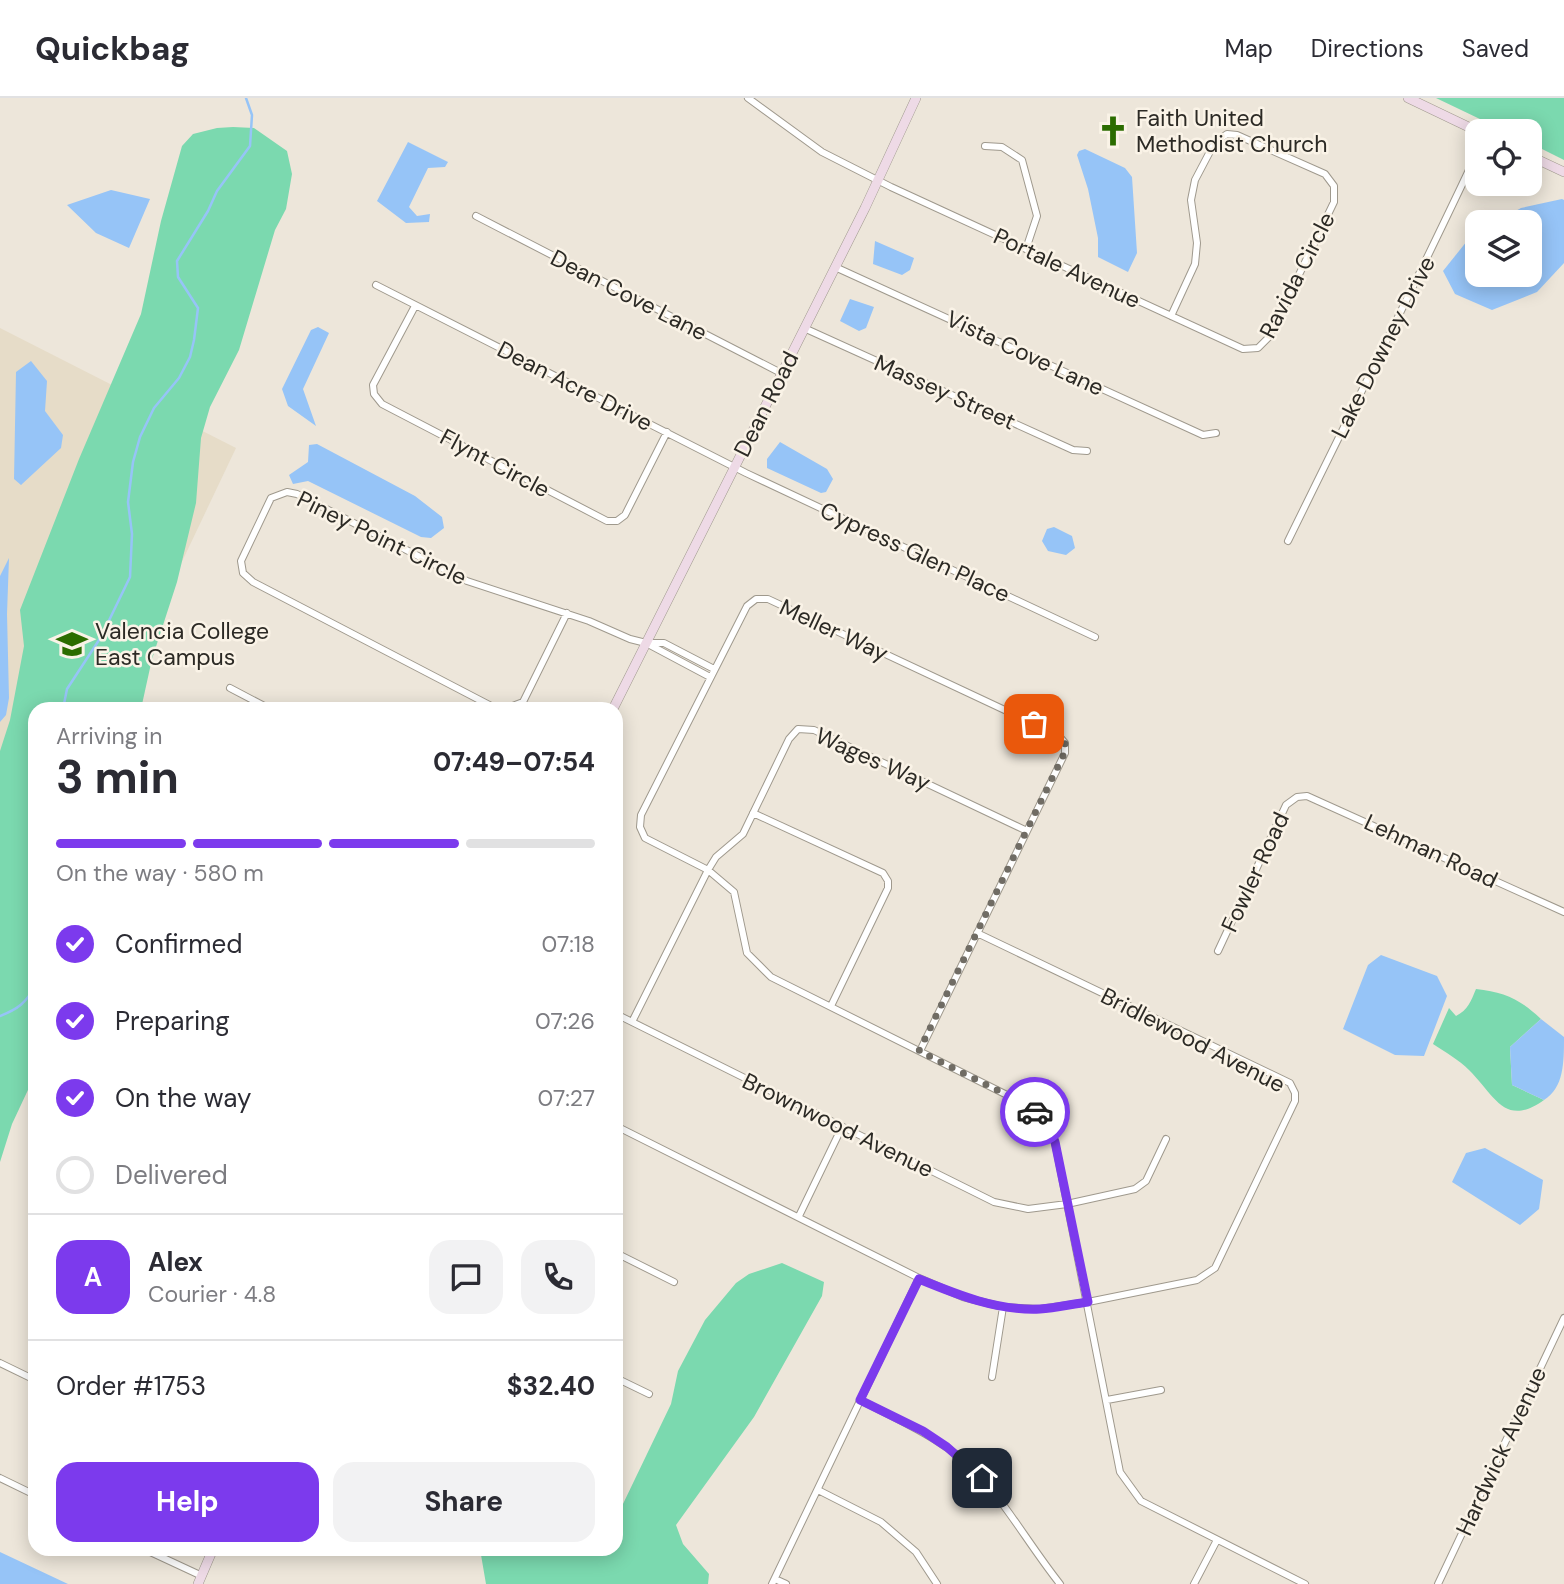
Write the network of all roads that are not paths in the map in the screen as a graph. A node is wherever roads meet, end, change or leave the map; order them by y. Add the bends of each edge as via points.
1 (748, 98) edge
2 (916, 98) edge
3 (1408, 98) edge
4 (1465, 125) edge
5 (985, 146) dead end
6 (1542, 162) edge
7 (1564, 172) edge
8 (1465, 179) edge
9 (878, 180) junction
10 (476, 216) dead end
11 (1026, 250) junction
12 (835, 267) junction
13 (376, 285) dead end
14 (415, 306) junction
15 (1171, 316) junction
16 (804, 328) junction
17 (1258, 348) joint
18 (782, 373) junction
19 (667, 432) junction
20 (1216, 433) dead end
21 (1087, 451) dead end
22 (734, 467) junction
23 (1288, 541) dead end
24 (567, 614) junction
25 (1096, 637) dead end
26 (646, 643) junction
27 (714, 669) junction
28 (710, 677) junction
29 (230, 688) dead end
30 (257, 702) edge
31 (484, 702) edge
32 (523, 702) edge
33 (616, 702) edge
34 (1297, 797) joint
35 (753, 813) junction
36 (1027, 831) junction
37 (708, 870) junction
38 (1564, 912) edge
39 (977, 933) junction
40 (1218, 951) dead end
41 (831, 1006) junction
42 (623, 1018) edge
43 (632, 1022) junction
44 (919, 1051) junction
45 (842, 1128) junction
46 (623, 1129) edge
47 (1166, 1139) dead end
48 (1067, 1204) junction
49 (799, 1216) junction
50 (623, 1256) edge
51 (919, 1279) junction
52 (674, 1282) dead end
53 (1088, 1302) junction
54 (1003, 1307) junction
55 (1564, 1318) edge
56 (0, 1363) edge
57 (28, 1377) edge
58 (992, 1377) dead end
59 (623, 1381) edge
60 (1161, 1390) dead end
61 (649, 1394) dead end
62 (860, 1400) junction
63 (1107, 1400) junction
64 (0, 1478) edge
65 (817, 1490) junction
66 (28, 1492) edge
67 (1217, 1540) junction
68 (157, 1556) edge
69 (211, 1556) edge
70 (200, 1580) edge
71 (774, 1581) edge
72 (786, 1584) edge
73 (937, 1584) edge
74 (1060, 1584) edge
75 (1194, 1584) edge
76 (1305, 1584) edge
77 (1438, 1584) edge

1 - 9 street, Portale Avenue via 801,138
2 - 9 main road, Dean Road
3 - 4 main road
5 - 11 street via 1002,146 1022,160 1037,216
6 - 7 main road
8 - 23 street, Lake Downey Drive
9 - 11 street, Portale Avenue
9 - 12 main road, Dean Road
10 - 18 street, Dean Cove Lane
11 - 15 street, Portale Avenue
12 - 16 main road, Dean Road
12 - 20 street, Vista Cove Lane via 1203,435
13 - 14 street, Dean Acre Drive
14 - 19 street, Dean Acre Drive
14 - 19 street, Flynt Circle via 373,385 382,404 607,521 625,515
15 - 17 street, Portale Avenue via 1243,349
15 - 17 street, Ravida Circle via 1195,264 1191,200 1195,180 1215,142 1227,134 1237,135 1325,174 1334,186 1334,202 1269,337
16 - 18 main road, Dean Road
16 - 21 street, Massey Street via 1073,450
18 - 22 main road, Dean Road
19 - 22 street, Dean Acre Drive
22 - 25 street, Cypress Glen Place
22 - 26 main road, Dean Road
24 - 26 street, Piney Point Circle
24 - 31 street, Piney Point Circle via 467,581 297,494 271,498 241,561 243,573
24 - 32 street
26 - 27 street via 664,643
26 - 28 street
26 - 33 main road, Dean Road
27 - 28 street, Meller Way
27 - 36 street, Meller Way via 747,606 756,599 768,599 1058,735 1065,752
28 - 37 street, Meller Way via 641,815 640,827 645,838
29 - 30 street
34 - 38 street, Lehman Road via 1315,798
34 - 40 street, Fowler Road via 1286,805
35 - 36 street, Wages Way via 789,739 799,729 814,730
35 - 37 street, Wages Way via 743,834
35 - 41 street via 883,873 888,881
36 - 39 street
37 - 41 street via 734,892 747,953 771,977
37 - 43 street, Wages Way
39 - 44 street
39 - 53 street, Bridlewood Avenue via 1290,1083 1295,1093 1215,1268 1197,1280
41 - 44 street
42 - 43 street, Brownwood Avenue
43 - 45 street, Brownwood Avenue
44 - 48 street via 1027,1105 1046,1120
45 - 48 street, Brownwood Avenue via 995,1202 1028,1209
45 - 49 street
46 - 49 street, Bridlewood Avenue
47 - 48 street, Brownwood Avenue via 1146,1181 1135,1189
48 - 53 street
49 - 51 street, Bridlewood Avenue
50 - 52 street
51 - 54 street, Bridlewood Avenue
51 - 62 street
53 - 54 street, Bridlewood Avenue via 1040,1309
53 - 63 street
54 - 58 street
55 - 77 street, Hardwick Avenue
56 - 57 street
59 - 61 street
60 - 63 street
62 - 65 street
62 - 74 street via 923,1431 982,1478
63 - 67 street via 1120,1472 1140,1500
64 - 66 street
65 - 71 street
65 - 73 street via 881,1522 916,1552
67 - 75 street
67 - 76 street
68 - 70 street
69 - 70 main road
71 - 72 street

